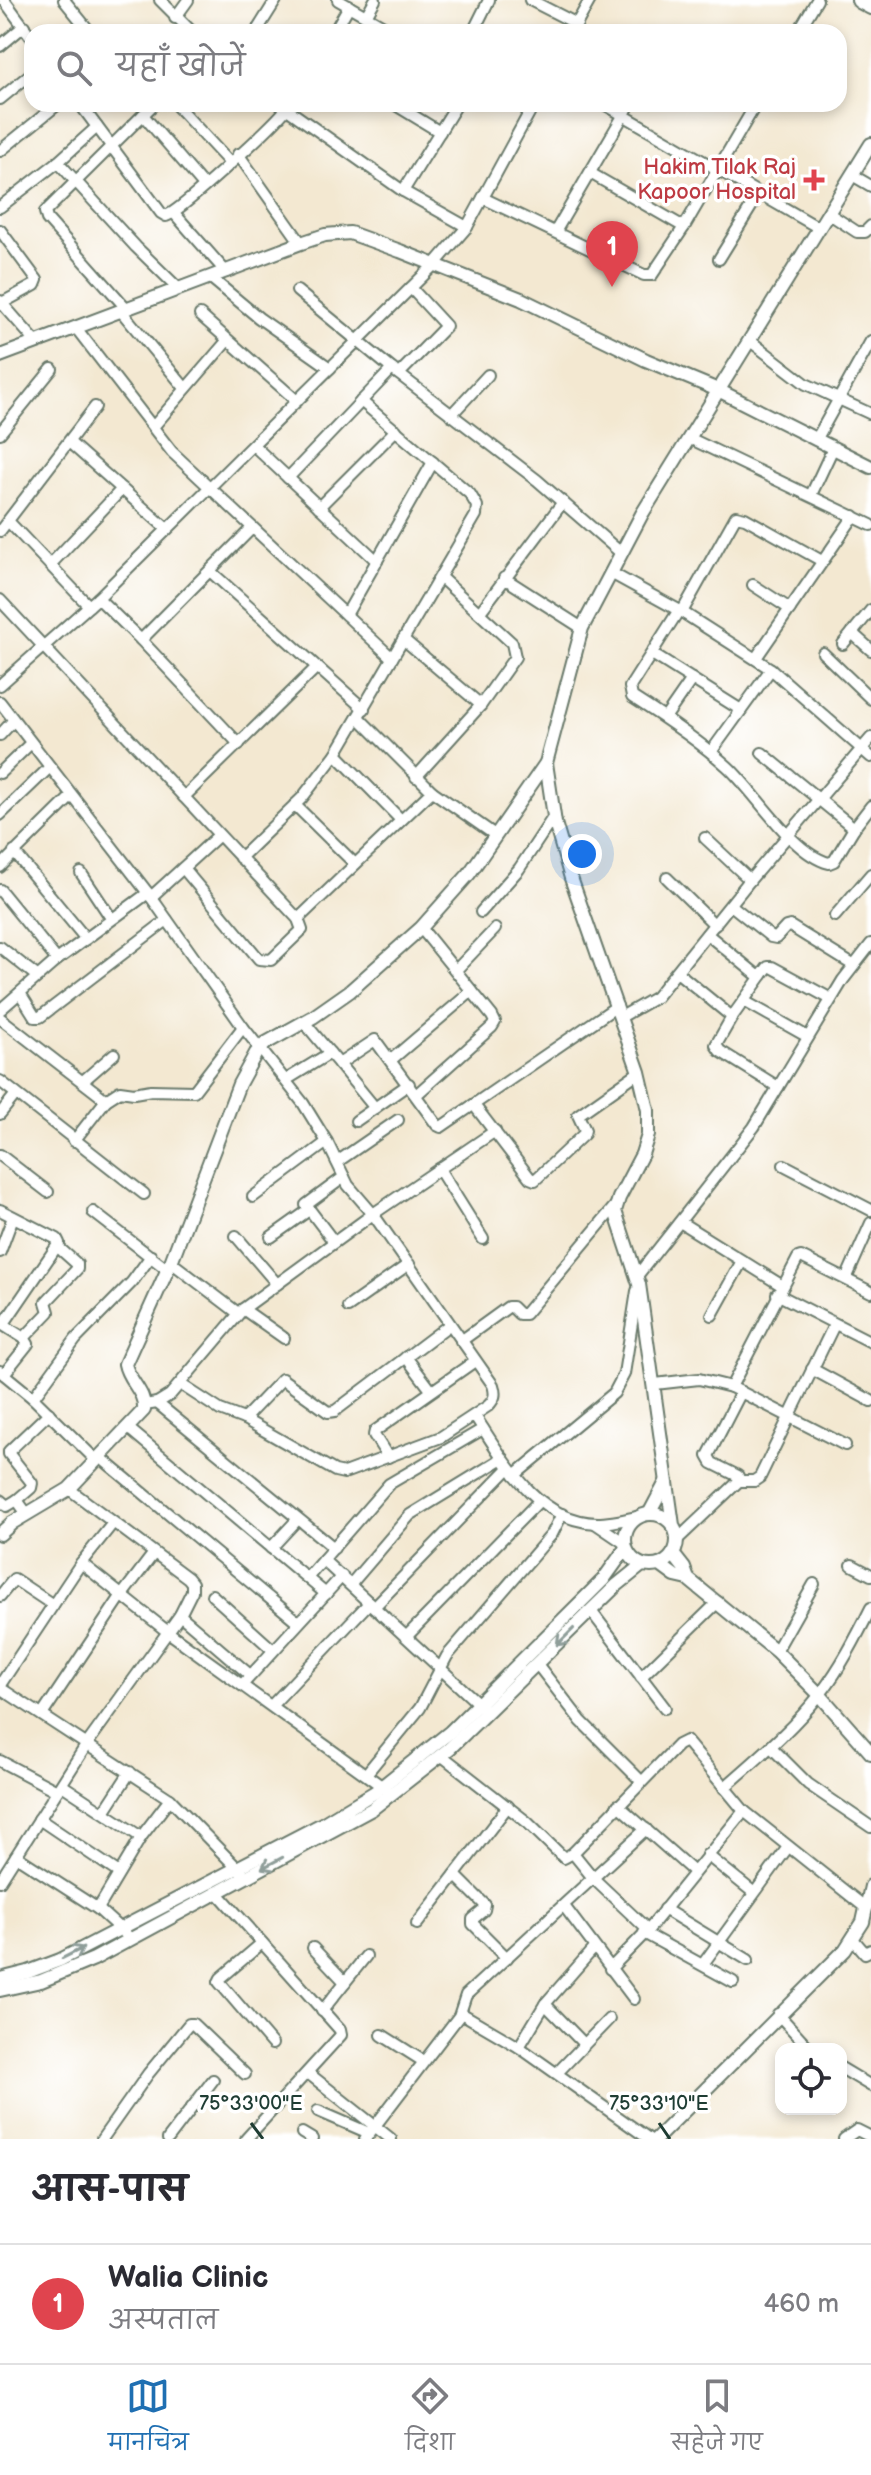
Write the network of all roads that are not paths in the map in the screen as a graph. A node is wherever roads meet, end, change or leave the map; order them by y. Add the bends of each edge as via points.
1 (4, 0) edge
2 (64, 0) edge
3 (160, 0) edge
4 (188, 0) edge
5 (276, 0) edge
6 (338, 0) edge
7 (375, 0) edge
8 (489, 0) edge
9 (530, 0) edge
10 (590, 0) edge
11 (817, 0) edge
12 (860, 0) edge
13 (548, 4) edge
14 (349, 6) junction
15 (871, 6) edge
16 (366, 16) junction
17 (175, 18) junction
18 (84, 24) edge
19 (182, 24) edge
20 (261, 24) edge
21 (339, 24) edge
22 (380, 24) edge
23 (477, 24) edge
24 (570, 24) edge
25 (576, 24) edge
26 (803, 24) edge
27 (24, 26) joint
28 (0, 46) edge
29 (24, 80) edge
30 (0, 99) edge
31 (48, 112) edge
32 (86, 112) edge
33 (145, 112) edge
34 (152, 112) edge
35 (184, 112) edge
36 (279, 112) edge
37 (293, 112) edge
38 (407, 112) edge
39 (452, 112) edge
40 (525, 112) edge
41 (618, 112) edge
42 (625, 112) edge
43 (751, 112) edge
44 (623, 115) junction
45 (97, 127) junction
46 (440, 132) junction
47 (871, 144) edge
48 (112, 145) junction
49 (0, 151) edge
50 (233, 158) junction
51 (58, 162) junction
52 (718, 170) junction
53 (590, 173) junction
54 (852, 175) junction
55 (75, 180) junction
56 (204, 186) junction
57 (871, 186) edge
58 (403, 191) junction
59 (759, 194) junction
60 (483, 198) junction
61 (0, 207) edge
62 (174, 213) junction
63 (828, 213) junction
64 (871, 226) edge
65 (467, 227) junction
66 (684, 227) junction
67 (819, 228) junction
68 (0, 230) edge
69 (555, 232) junction
70 (301, 243) junction
71 (719, 259) dead end
72 (435, 264) junction
73 (226, 272) junction
74 (211, 278) junction
75 (411, 288) junction
76 (179, 289) junction
77 (297, 291) dead end
78 (1, 302) edge
79 (124, 310) junction
80 (200, 315) dead end
81 (76, 328) junction
82 (359, 340) junction
83 (749, 340) junction
84 (227, 341) junction
85 (871, 341) edge
86 (36, 342) junction
87 (0, 356) edge
88 (330, 368) junction
89 (52, 369) dead end
90 (395, 371) junction
91 (488, 375) dead end
92 (185, 388) junction
93 (718, 390) junction
94 (840, 399) junction
95 (297, 401) junction
96 (361, 401) junction
97 (95, 407) dead end
98 (871, 414) edge
99 (451, 415) junction
100 (153, 427) junction
101 (1, 430) edge
102 (396, 430) junction
103 (689, 438) junction
104 (816, 440) junction
105 (69, 442) junction
106 (253, 445) junction
107 (833, 448) junction
108 (433, 462) junction
109 (871, 467) edge
110 (288, 478) junction
111 (209, 487) junction
112 (122, 489) junction
113 (811, 495) junction
114 (563, 502) junction
115 (319, 507) junction
116 (854, 516) junction
117 (8, 521) junction
118 (871, 525) edge
119 (252, 528) junction
120 (167, 529) junction
121 (0, 531) edge
122 (621, 553) junction
123 (377, 561) junction
124 (822, 561) junction
125 (50, 565) junction
126 (210, 571) junction
127 (611, 573) junction
128 (441, 578) junction
129 (504, 578) junction
130 (753, 585) dead end
131 (98, 598) junction
132 (0, 600) edge
133 (89, 606) junction
134 (790, 609) junction
135 (871, 610) edge
136 (680, 611) junction
137 (480, 612) junction
138 (346, 615) junction
139 (582, 628) junction
140 (852, 633) junction
141 (403, 639) junction
142 (141, 640) junction
143 (843, 644) dead end
144 (43, 647) junction
145 (871, 650) edge
146 (823, 653) dead end
147 (652, 654) junction
148 (392, 658) junction
149 (756, 658) junction
150 (317, 667) junction
151 (771, 669) junction
152 (692, 679) junction
153 (0, 685) edge
154 (871, 699) edge
155 (0, 702) edge
156 (481, 705) junction
157 (741, 710) junction
158 (361, 713) junction
159 (665, 718) junction
160 (13, 721) junction
161 (0, 735) edge
162 (871, 738) edge
163 (31, 743) junction
164 (239, 744) junction
165 (861, 748) junction
166 (711, 752) junction
167 (762, 753) dead end
168 (336, 754) junction
169 (871, 757) edge
170 (546, 763) junction
171 (50, 767) junction
172 (0, 773) edge
173 (416, 777) junction
174 (432, 791) junction
175 (72, 796) junction
176 (184, 797) junction
177 (818, 799) junction
178 (295, 805) junction
179 (870, 809) edge
180 (0, 815) edge
181 (554, 816) junction
182 (400, 819) junction
183 (854, 828) junction
184 (219, 835) junction
185 (495, 835) junction
186 (788, 835) junction
187 (705, 838) dead end
188 (14, 852) junction
189 (240, 858) junction
190 (355, 864) junction
191 (0, 867) edge
192 (183, 868) junction
193 (81, 873) dead end
194 (871, 874) edge
195 (667, 878) dead end
196 (750, 880) junction
197 (0, 890) edge
198 (150, 895) junction
199 (731, 905) junction
200 (481, 912) dead end
201 (835, 916) dead end
202 (111, 918) junction
203 (298, 919) junction
204 (167, 920) junction
205 (715, 925) junction
206 (421, 928) junction
207 (495, 929) dead end
208 (707, 934) junction
209 (86, 939) junction
210 (871, 944) edge
211 (0, 947) edge
212 (57, 960) junction
213 (853, 965) junction
214 (456, 970) junction
215 (677, 972) junction
216 (762, 975) junction
217 (38, 977) junction
218 (472, 991) junction
219 (20, 993) junction
220 (831, 999) junction
221 (744, 1001) junction
222 (0, 1010) edge
223 (619, 1012) junction
224 (732, 1017) junction
225 (0, 1018) edge
226 (304, 1022) junction
227 (243, 1027) junction
228 (808, 1037) junction
229 (260, 1048) junction
230 (330, 1053) junction
231 (114, 1054) dead end
232 (391, 1060) junction
233 (339, 1064) junction
234 (639, 1072) junction
235 (286, 1080) junction
236 (0, 1081) edge
237 (83, 1081) junction
238 (409, 1084) junction
239 (778, 1087) junction
240 (16, 1094) junction
241 (416, 1095) junction
242 (106, 1100) junction
243 (474, 1105) junction
244 (375, 1108) junction
245 (0, 1114) edge
246 (398, 1120) dead end
247 (356, 1121) dead end
248 (495, 1131) junction
249 (74, 1141) junction
250 (327, 1142) junction
251 (0, 1155) edge
252 (337, 1162) junction
253 (784, 1165) dead end
254 (439, 1169) junction
255 (344, 1177) junction
256 (48, 1192) dead end
257 (144, 1194) dead end
258 (253, 1197) dead end
259 (616, 1205) junction
260 (0, 1210) edge
261 (309, 1210) junction
262 (871, 1210) edge
263 (93, 1212) dead end
264 (373, 1214) junction
265 (13, 1217) junction
266 (680, 1222) junction
267 (871, 1223) edge
268 (236, 1236) dead end
269 (271, 1237) dead end
270 (483, 1239) dead end
271 (334, 1242) junction
272 (58, 1247) junction
273 (0, 1252) edge
274 (151, 1256) junction
275 (742, 1261) junction
276 (409, 1264) junction
277 (169, 1266) junction
278 (846, 1279) junction
279 (638, 1280) junction
280 (277, 1284) junction
281 (779, 1290) junction
282 (871, 1292) edge
283 (348, 1307) dead end
284 (241, 1311) junction
285 (712, 1315) dead end
286 (2, 1324) edge
287 (449, 1325) junction
288 (834, 1325) junction
289 (24, 1338) junction
290 (284, 1338) dead end
291 (461, 1341) junction
292 (871, 1342) edge
293 (406, 1357) junction
294 (475, 1361) junction
295 (812, 1369) junction
296 (2, 1373) edge
297 (180, 1384) junction
298 (655, 1384) junction
299 (736, 1389) junction
300 (431, 1390) junction
301 (33, 1398) junction
302 (871, 1401) edge
303 (151, 1404) junction
304 (49, 1413) junction
305 (475, 1416) junction
306 (789, 1417) junction
307 (244, 1419) junction
308 (128, 1428) junction
309 (483, 1429) junction
310 (845, 1445) dead end
311 (388, 1457) junction
312 (98, 1459) junction
313 (509, 1467) junction
314 (667, 1479) junction
315 (739, 1481) junction
316 (69, 1489) junction
317 (0, 1500) edge
318 (17, 1500) junction
319 (539, 1501) junction
320 (27, 1514) junction
321 (562, 1514) junction
322 (645, 1515) junction
323 (297, 1520) junction
324 (113, 1523) junction
325 (595, 1523) junction
326 (673, 1525) junction
327 (0, 1534) edge
328 (678, 1539) junction
329 (626, 1546) junction
330 (271, 1548) junction
331 (334, 1548) junction
332 (154, 1553) junction
333 (673, 1554) junction
334 (323, 1560) junction
335 (81, 1563) junction
336 (642, 1565) junction
337 (660, 1565) junction
338 (852, 1565) dead end
339 (871, 1575) edge
340 (308, 1577) junction
341 (688, 1579) junction
342 (346, 1580) junction
343 (814, 1584) dead end
344 (326, 1594) junction
345 (122, 1595) junction
346 (212, 1595) dead end
347 (0, 1596) edge
348 (718, 1602) junction
349 (373, 1604) junction
350 (53, 1605) junction
351 (871, 1608) edge
352 (591, 1611) junction
353 (180, 1615) junction
354 (298, 1622) junction
355 (168, 1632) junction
356 (407, 1636) junction
357 (273, 1650) junction
358 (776, 1651) junction
359 (537, 1664) junction
360 (439, 1667) junction
361 (250, 1675) junction
362 (641, 1677) junction
363 (242, 1685) junction
364 (0, 1687) edge
365 (820, 1695) junction
366 (272, 1705) junction
367 (484, 1708) junction
368 (665, 1708) dead end
369 (42, 1715) junction
370 (87, 1744) junction
371 (771, 1747) junction
372 (871, 1753) edge
373 (441, 1755) junction
374 (0, 1761) edge
375 (130, 1772) junction
376 (366, 1774) junction
377 (641, 1781) junction
378 (59, 1788) junction
379 (724, 1788) junction
380 (388, 1791) junction
381 (170, 1799) junction
382 (618, 1805) junction
383 (508, 1806) junction
384 (744, 1811) junction
385 (104, 1812) junction
386 (39, 1819) junction
387 (871, 1827) edge
388 (646, 1829) junction
389 (141, 1837) junction
390 (788, 1847) junction
391 (573, 1853) junction
392 (707, 1855) junction
393 (16, 1856) junction
394 (242, 1872) junction
395 (694, 1872) junction
396 (119, 1873) junction
397 (455, 1875) junction
398 (594, 1879) junction
399 (0, 1881) edge
400 (871, 1886) edge
401 (217, 1892) junction
402 (753, 1892) junction
403 (564, 1906) junction
404 (866, 1908) junction
405 (98, 1909) junction
406 (664, 1909) junction
407 (417, 1924) dead end
408 (121, 1929) junction
409 (646, 1932) junction
410 (131, 1939) junction
411 (853, 1939) junction
412 (717, 1942) junction
413 (262, 1943) junction
414 (313, 1948) dead end
415 (594, 1948) junction
416 (871, 1950) edge
417 (366, 1956) dead end
418 (507, 1958) junction
419 (748, 1960) dead end
420 (703, 1964) junction
421 (610, 1969) junction
422 (0, 1979) edge
423 (345, 1982) junction
424 (733, 1982) dead end
425 (0, 1990) edge
426 (634, 1999) dead end
427 (545, 2004) junction
428 (322, 2011) junction
429 (461, 2013) junction
430 (778, 2014) junction
431 (609, 2019) dead end
432 (382, 2035) dead end
433 (805, 2043) edge
434 (272, 2044) dead end
435 (584, 2044) junction
436 (519, 2047) junction
437 (423, 2061) junction
438 (847, 2071) edge
439 (308, 2073) junction
440 (557, 2073) junction
441 (245, 2074) dead end
442 (213, 2080) dead end
443 (868, 2081) edge
444 (318, 2111) dead end
445 (370, 2132) edge
446 (871, 2137) edge
447 (102, 2139) edge
448 (168, 2139) edge
449 (246, 2139) edge
450 (391, 2139) edge
451 (649, 2139) edge
452 (656, 2139) edge
453 (844, 2139) edge

1 - 27 street
2 - 18 street
3 - 17 street
4 - 17 street
5 - 20 street
6 - 14 street
7 - 16 street
8 - 23 street
9 - 13 street
10 - 25 street
11 - 26 street
12 - 15 highway
13 - 24 street
14 - 16 street
14 - 21 street
16 - 22 street
17 - 19 street
27 - 28 street
29 - 30 street
31 - 49 street
32 - 45 street
33 - 48 street
34 - 56 street
35 - 50 street
36 - 50 street
37 - 58 street
38 - 46 street
39 - 46 street
40 - 60 street
41 - 44 street
42 - 44 street
43 - 52 street
44 - 52 street
44 - 53 street
45 - 48 street
45 - 51 street
46 - 58 street
47 - 54 street
48 - 55 street
48 - 62 street via 161,213
50 - 56 street
50 - 70 street
51 - 55 street
51 - 61 street
52 - 59 street
52 - 66 street
53 - 66 street
53 - 69 street
54 - 57 street
54 - 63 street
55 - 76 street
55 - 79 street via 46,210 47,219
56 - 62 street
58 - 65 street
59 - 67 street
59 - 71 street
60 - 65 street
60 - 69 street
62 - 73 street
63 - 64 street via 857,232
63 - 67 street
65 - 72 street
66 - 69 street via 656,272 648,276
67 - 83 street
68 - 78 street via 37,280
70 - 72 street via 350,233
70 - 73 street
72 - 75 street
72 - 93 street
73 - 74 street
74 - 76 street
74 - 88 street
75 - 82 street
75 - 90 street via 446,326
76 - 79 street
77 - 82 street
78 - 86 street
79 - 81 street
79 - 92 street
80 - 84 street
81 - 86 street
81 - 100 street
82 - 88 street
82 - 90 street
83 - 93 street
83 - 94 street via 806,384
84 - 92 street
84 - 95 street
85 - 94 street
86 - 87 street
88 - 95 street
89 - 101 street
90 - 96 street
90 - 99 street
91 - 99 street
92 - 100 street
93 - 103 street
93 - 104 street
94 - 98 street
94 - 104 street
95 - 106 street
96 - 102 street
96 - 110 street
97 - 105 street
99 - 114 street
100 - 111 street
102 - 108 street
102 - 115 street
103 - 113 street
103 - 122 street
104 - 107 street
105 - 112 street
105 - 117 street
106 - 110 street
106 - 111 street
107 - 109 street
107 - 113 street
108 - 123 street
108 - 128 street via 476,500 478,510
110 - 115 street
111 - 119 street
111 - 120 street
112 - 120 street
112 - 125 street
113 - 116 street
114 - 122 street
114 - 129 street
115 - 123 street
116 - 118 street
116 - 124 street
117 - 121 street
117 - 125 street
119 - 126 street
119 - 138 street
120 - 131 street
122 - 127 street
123 - 138 street
124 - 134 street
124 - 136 street via 736,516
125 - 133 street
126 - 142 street
126 - 150 street
127 - 136 street
127 - 139 street
128 - 137 street
128 - 141 street
129 - 137 street
129 - 139 street
130 - 134 street
131 - 133 street
131 - 142 street
132 - 144 street
133 - 144 street
134 - 149 street
135 - 140 street
136 - 147 street
136 - 149 street
137 - 156 street via 516,652
138 - 148 street
139 - 170 street
140 - 143 street
140 - 145 street
141 - 148 street
141 - 156 street
142 - 164 street
144 - 153 street
144 - 176 street
146 - 154 street
147 - 152 street
147 - 159 street via 629,692
148 - 158 street
149 - 151 street
150 - 158 street
150 - 164 street
151 - 157 street
151 - 165 street
152 - 157 street
152 - 159 street
155 - 160 street
156 - 173 street
157 - 166 street
158 - 168 street
158 - 173 street
159 - 166 street
160 - 161 street
160 - 163 street
162 - 165 street
163 - 171 street
163 - 172 street
164 - 176 street
165 - 169 street
165 - 177 street
166 - 186 street
167 - 177 street
168 - 178 street
168 - 182 street
170 - 181 street
170 - 185 street
171 - 175 street
171 - 180 street
173 - 174 street
174 - 182 street
174 - 185 street
175 - 188 street
175 - 198 street
176 - 184 street
177 - 183 street
177 - 186 street
178 - 189 street
178 - 190 street
179 - 183 street
181 - 200 street via 519,869
181 - 223 street
182 - 190 street
183 - 186 street via 829,863
184 - 189 street
184 - 192 street
185 - 206 street
186 - 196 street
187 - 196 street
188 - 191 street
188 - 209 street
189 - 203 street
190 - 203 street
192 - 198 street
192 - 203 street via 259,959 271,960 301,932
193 - 202 street
194 - 201 street
195 - 205 street
196 - 199 street
197 - 212 street
198 - 202 street
198 - 204 street
199 - 205 street
199 - 213 street via 771,937 790,926
202 - 209 street
204 - 219 street via 40,1017
204 - 227 street
205 - 208 street
206 - 214 street
206 - 226 street via 350,991
207 - 214 street
208 - 215 street
208 - 216 street
209 - 212 street
210 - 213 street
211 - 217 street
212 - 217 street
213 - 220 street
214 - 218 street
215 - 223 street via 647,1004
215 - 224 street
216 - 220 street via 772,967
216 - 221 street
217 - 219 street
218 - 232 street
218 - 241 street via 494,1025
219 - 222 street
220 - 228 street
221 - 224 street
221 - 228 street
223 - 234 street
223 - 243 street
224 - 239 street via 716,1041 718,1048
225 - 237 street
226 - 229 street
226 - 230 street
227 - 229 street
227 - 242 street via 194,1091 120,1091
228 - 239 street
229 - 235 street
229 - 277 street via 239,1084
230 - 233 street
230 - 235 street
231 - 237 street
232 - 233 street via 375,1040
232 - 238 street
233 - 244 street
234 - 248 street via 578,1115 584,1134 535,1180
234 - 259 street via 648,1135
235 - 250 street
236 - 240 street
237 - 242 street
238 - 241 street
238 - 244 street
239 - 266 street via 754,1127
240 - 245 street
240 - 249 street
241 - 243 street via 439,1127
242 - 249 street
243 - 248 street
244 - 247 street
246 - 252 street
248 - 254 street
249 - 257 street
250 - 252 street
250 - 258 street
251 - 256 street
252 - 255 street
253 - 262 street
254 - 264 street
254 - 270 street
255 - 261 street via 308,1202
255 - 264 street
259 - 279 street
259 - 291 street via 525,1314 508,1307
260 - 265 street
261 - 269 street
261 - 271 street
263 - 274 street
264 - 271 street
264 - 276 street
265 - 272 street via 57,1239
265 - 273 street
266 - 275 street
266 - 279 street
267 - 278 street
268 - 280 street
271 - 280 street
272 - 286 street
272 - 289 street via 77,1269 46,1302 49,1312
274 - 277 street
274 - 301 street via 76,1339
275 - 281 street
275 - 285 street
276 - 283 street
276 - 287 street
277 - 284 street
277 - 303 street via 125,1364
278 - 281 street via 799,1256
278 - 282 street
279 - 298 street
279 - 313 street via 624,1374 614,1393
280 - 284 street
281 - 288 street
281 - 299 street
284 - 290 street
284 - 297 street
286 - 289 street
287 - 291 street
287 - 293 street
288 - 292 street
288 - 295 street
289 - 296 street via 28,1346
291 - 294 street
293 - 300 street
293 - 307 street via 335,1411 328,1412 282,1379
294 - 300 street
294 - 305 street via 495,1392 492,1402
295 - 302 street
295 - 306 street
296 - 301 street
297 - 303 street
297 - 307 street
298 - 299 street via 699,1379
298 - 314 street
299 - 306 street
299 - 315 street via 708,1456
300 - 311 street via 375,1431
301 - 304 street
303 - 308 street
303 - 323 street
304 - 312 street
304 - 318 street via 9,1451 32,1483
305 - 309 street
305 - 311 street via 441,1437
306 - 310 street
306 - 315 street via 760,1477
307 - 311 street via 340,1472
308 - 312 street
308 - 330 street
309 - 313 street
309 - 331 street via 389,1484
312 - 316 street
312 - 354 street
313 - 319 street
313 - 342 street via 410,1515
313 - 349 street
314 - 322 street
314 - 326 street
315 - 328 street
316 - 320 street
316 - 324 street
317 - 318 street via 7,1506
318 - 320 street
319 - 321 street
319 - 356 street
320 - 327 street
321 - 325 street
321 - 360 street via 552,1534
322 - 325 street
322 - 326 street via 666,1518
322 - 329 street via 628,1528
323 - 330 street
323 - 331 street
324 - 332 street
324 - 335 street
325 - 329 street
326 - 328 street
328 - 333 street
329 - 336 street
329 - 367 street via 603,1580
330 - 340 street
331 - 334 street
332 - 345 street
332 - 353 street via 192,1583
333 - 337 street
333 - 341 street
334 - 340 street
334 - 342 street
335 - 345 street
335 - 350 street
336 - 337 street
336 - 352 street
337 - 341 street
338 - 339 street
340 - 344 street
341 - 348 street
342 - 344 street
342 - 349 street
343 - 358 street
344 - 354 street
345 - 355 street
345 - 369 street
346 - 357 street
347 - 350 street via 17,1580
348 - 358 street
348 - 362 street
349 - 356 street
349 - 366 street
350 - 364 street
351 - 365 street
352 -> 359 street
352 - 362 street
353 - 355 street
353 - 361 street
354 - 357 street
355 - 363 street
355 - 370 street
356 - 360 street
357 - 361 street
358 - 365 street
359 - 367 street
359 - 377 street via 581,1721
360 - 367 street
360 - 376 street via 420,1708
361 - 363 street
362 - 368 street
363 - 366 street
364 - 369 street
365 - 371 street
365 - 372 street
366 - 376 street
367 - 373 street
367 - 380 street via 416,1761
369 - 370 street
370 - 375 street
370 - 378 street
371 - 379 street
371 - 387 street via 808,1784
373 - 380 street
373 - 383 street
374 - 378 street
375 - 381 street
375 - 385 street
376 - 380 street
377 - 379 street via 686,1741
377 - 382 street
378 - 385 street
378 - 386 street
379 - 384 street
380 - 394 street via 340,1827
381 - 389 street
381 - 394 street
382 - 388 street
382 - 391 street
383 - 391 street via 562,1857
383 - 397 street
384 - 390 street
384 - 392 street
385 - 389 street
386 - 393 street
386 - 396 street
388 - 395 street
388 - 398 street
389 - 396 street
390 - 402 street
390 - 404 street
391 - 398 street
392 - 395 street
392 - 402 street
393 - 399 street
393 - 405 street
394 - 401 street
394 - 408 street
395 - 406 street
396 - 405 street
397 - 407 street
397 - 418 street via 484,1903 472,1921
398 - 403 street
398 - 409 street
400 - 404 street
401 - 410 street
401 - 413 street
402 - 412 street
403 - 415 street
403 - 418 street
404 - 411 street
405 - 408 street
406 - 409 street
406 - 412 street
408 - 410 street
422 -> 408 street via 43,1967
409 - 420 street
409 - 421 street
410 - 425 street via 72,1969
411 - 416 street via 865,1953
411 - 430 street
412 - 419 street
412 - 420 street
413 - 428 street
413 - 434 street via 219,1982
414 - 423 street
415 - 421 street
415 - 427 street
417 - 423 street
418 - 429 street via 466,1995
420 - 424 street
421 - 426 street
423 - 428 street
427 - 435 street
427 - 436 street
428 - 439 street via 341,2037
429 - 436 street
429 - 437 street
430 - 433 street
430 - 452 street
431 - 435 street
432 - 437 street
435 - 440 street
436 - 440 street
437 - 445 street
438 - 443 street
439 - 445 street
439 - 449 street
440 - 451 street
441 - 447 street via 189,2024
442 - 448 street
444 - 445 street
445 - 450 street
446 - 453 street via 857,2130

